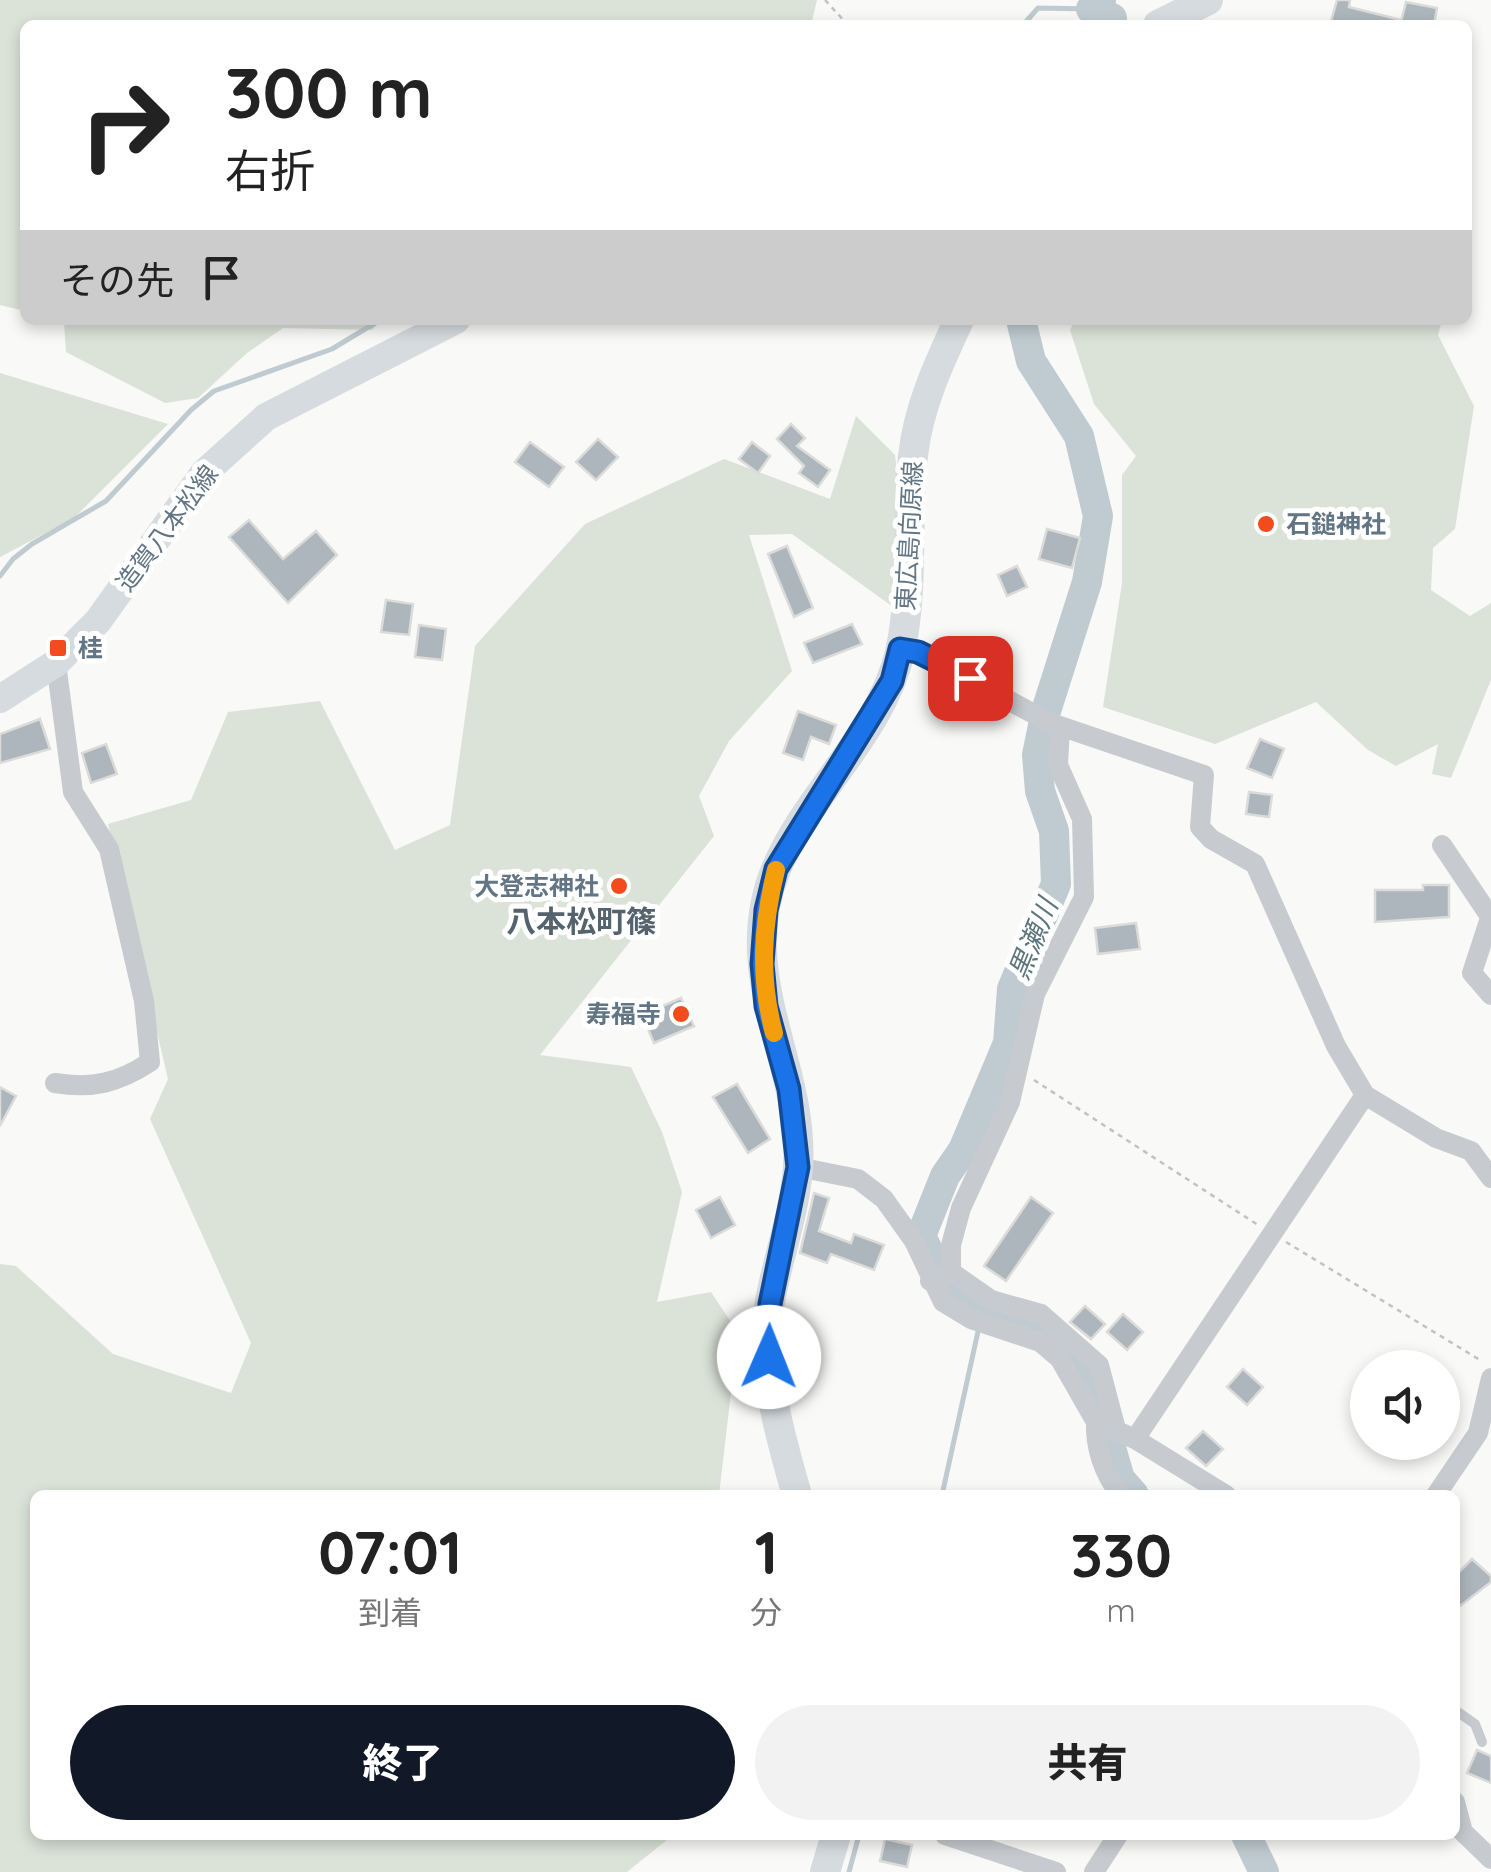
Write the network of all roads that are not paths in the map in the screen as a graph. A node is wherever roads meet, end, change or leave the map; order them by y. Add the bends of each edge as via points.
1 (1208, 0) edge
2 (1167, 20) edge
3 (446, 325) edge
4 (957, 325) edge
5 (900, 649) junction
6 (56, 663) junction
7 (0, 699) edge
8 (1050, 723) junction
9 (1442, 845) dead end
10 (1490, 918) edge
11 (1491, 995) edge
12 (55, 1084) dead end
13 (1365, 1095) junction
14 (798, 1167) junction
15 (1491, 1178) edge
16 (941, 1276) junction
17 (1491, 1378) edge
18 (1096, 1422) junction
19 (1126, 1436) junction
20 (796, 1490) edge
21 (1116, 1490) edge
22 (1215, 1490) edge
23 (1439, 1490) edge
24 (1460, 1714) edge
25 (1482, 1742) dead end
26 (1460, 1831) edge
27 (834, 1840) edge
28 (960, 1840) edge
29 (1115, 1840) edge
30 (1491, 1859) edge
31 (824, 1872) edge
32 (1056, 1872) edge
33 (1094, 1872) edge

1 - 2 main road
3 - 6 main road, 造賀八本松線 via 279,410 239,438 168,518 98,621
4 - 5 main road, 東広島向原線 via 932,377 913,451
5 - 8 street via 953,669
5 - 14 main road, 東広島向原線 via 892,681 776,869 766,910 765,992 789,1089
6 - 7 main road, 造賀八本松線
6 - 12 street via 72,792 109,849 151,1050 150,1062 120,1081 82,1088
8 - 13 street via 1204,775 1200,827 1255,864 1336,1046
8 - 16 street via 1058,765 1082,819 1084,897 1035,994 1020,1071
9 - 10 street
10 - 11 street via 1472,973
13 - 15 street via 1471,1151
13 - 19 street
14 - 16 street via 858,1179 884,1199
14 - 20 main road, 東広島向原線 via 770,1304 769,1357 777,1425
16 - 18 street via 943,1302 971,1319 1040,1342 1060,1358
16 - 19 street via 1041,1314 1099,1364
17 - 23 street via 1478,1433
18 - 19 street
18 - 21 street via 1106,1476
19 - 22 street
24 - 25 lane via 1475,1724
26 - 30 street
27 - 31 main road
28 - 32 street
29 - 33 street

